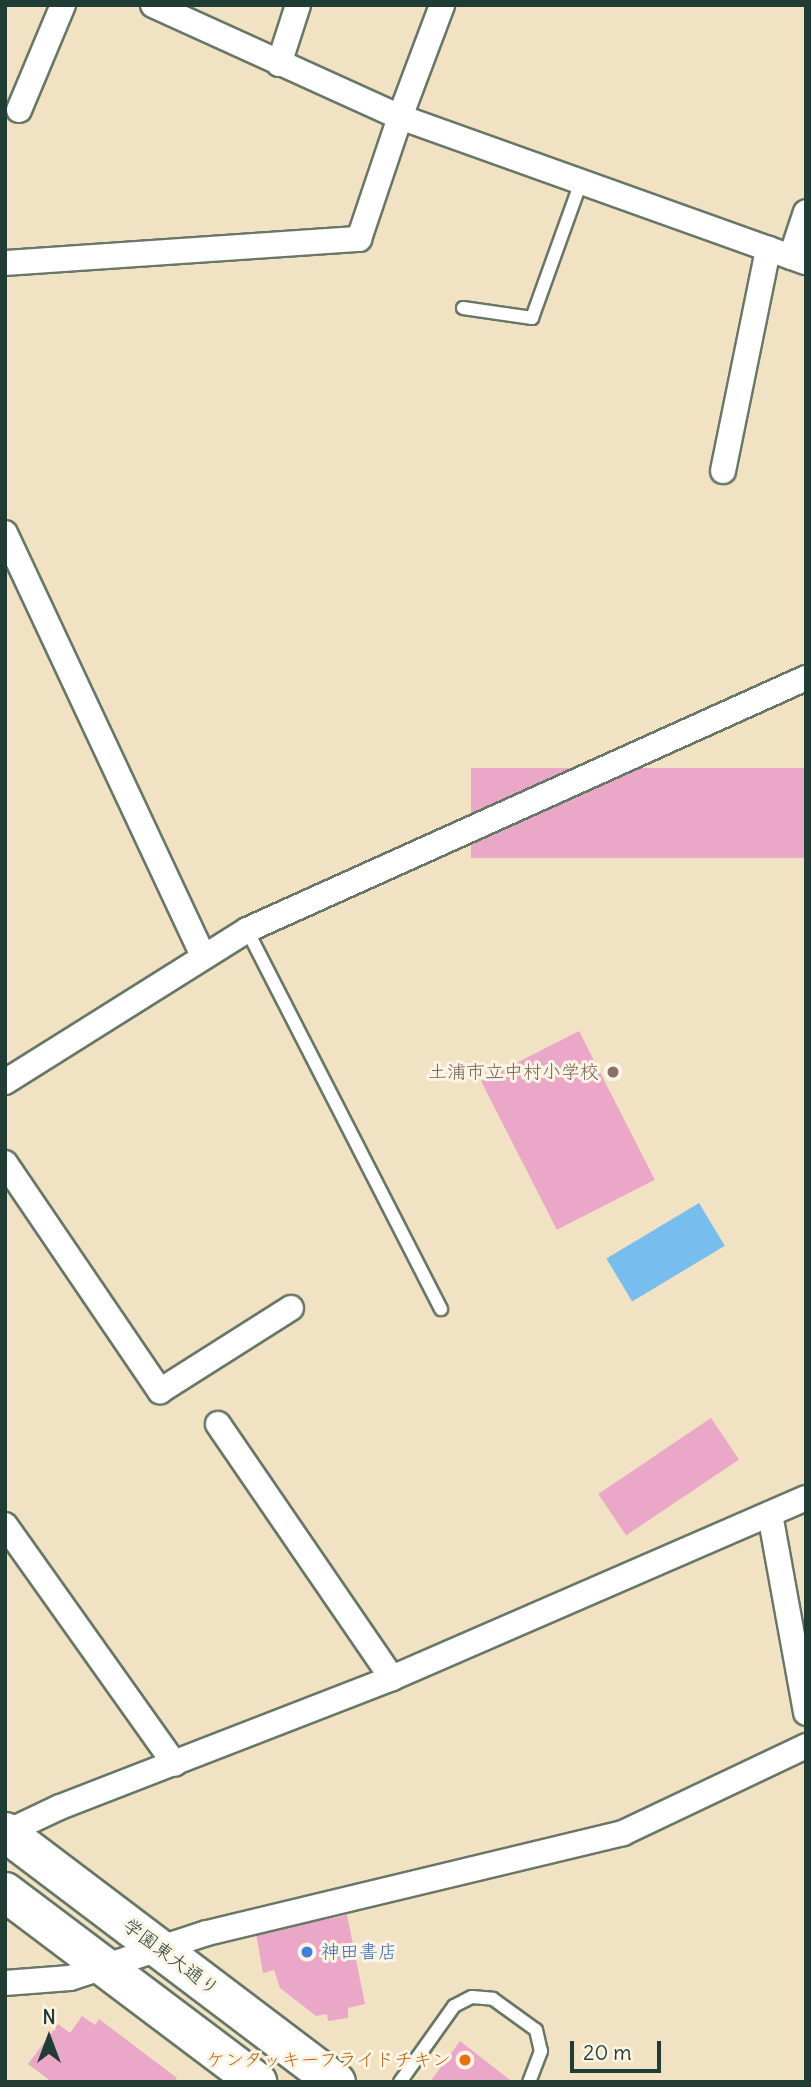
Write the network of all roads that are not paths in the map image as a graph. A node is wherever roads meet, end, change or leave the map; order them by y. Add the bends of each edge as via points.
1 (63, 5) edge
2 (153, 5) edge
3 (298, 5) edge
4 (442, 5) edge
5 (279, 65) junction
6 (19, 110) dead end
7 (400, 117) junction
8 (581, 182) junction
9 (806, 212) edge
10 (788, 256) edge
11 (5, 263) edge
12 (463, 308) dead end
13 (723, 471) dead end
14 (5, 533) edge
15 (806, 678) edge
16 (247, 930) junction
17 (203, 956) junction
18 (5, 1082) edge
19 (5, 1163) edge
20 (291, 1308) dead end
21 (442, 1309) dead end
22 (218, 1424) dead end
23 (806, 1497) edge
24 (771, 1514) junction
25 (5, 1525) edge
26 (392, 1678) junction
27 (806, 1713) edge
28 (806, 1746) edge
29 (175, 1763) junction
30 (5, 1832) edge
31 (5, 1892) edge
32 (158, 1948) junction
33 (105, 1968) junction
34 (5, 1983) edge
35 (257, 2082) edge
36 (336, 2082) edge
37 (400, 2082) edge
38 (529, 2082) edge

1 - 6 street
2 - 5 street
3 - 5 street
4 - 7 street
5 - 7 street
7 - 8 street
7 - 11 street via 359,239
8 - 10 street
8 - 12 lane via 532,318
9 - 10 street
10 - 13 street
14 - 17 street
15 - 16 street
16 - 17 street
16 - 21 lane
17 - 18 street
19 - 20 street via 160,1391
22 - 26 street
23 - 24 street
24 - 26 street
24 - 27 street
25 - 29 street
26 - 29 street
28 - 32 street via 623,1833
29 - 30 street
30 - 32 main road, 学園東大通り
31 - 33 main road
32 - 33 street
32 - 36 main road, 学園東大通り
33 - 34 street via 70,1978
33 - 35 main road
37 - 38 lane via 454,2006 472,1997 493,1999 536,2030 541,2051

